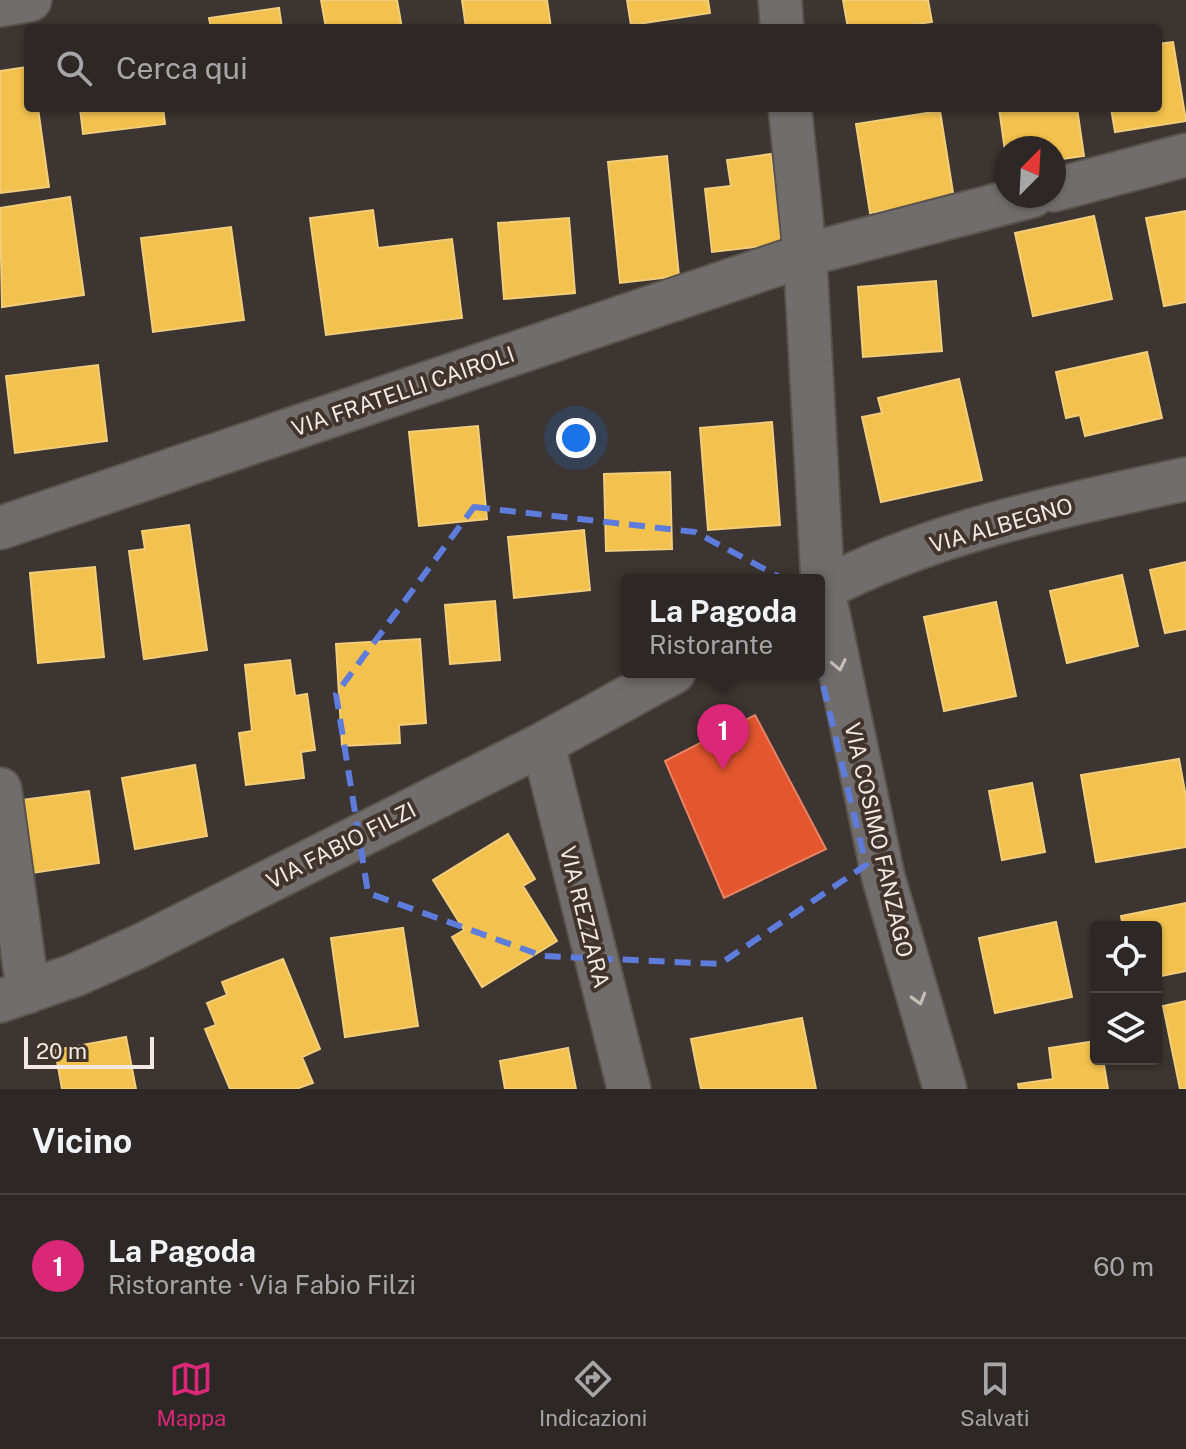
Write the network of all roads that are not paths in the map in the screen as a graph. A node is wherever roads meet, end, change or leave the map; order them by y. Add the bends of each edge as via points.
1 (30, 0) edge
2 (780, 0) edge
3 (0, 5) edge
4 (782, 24) edge
5 (790, 112) edge
6 (1186, 155) edge
7 (1066, 187) edge
8 (994, 206) edge
9 (805, 255) junction
10 (1186, 479) edge
11 (0, 528) edge
12 (820, 574) edge
13 (825, 588) edge
14 (825, 608) edge
15 (663, 678) edge
16 (543, 744) junction
17 (0, 789) edge
18 (14, 996) edge
19 (629, 1089) edge
20 (945, 1089) edge

1 - 3 street
2 - 4 street
5 - 9 street, VIA COSIMO FANZAGO
6 - 7 street
8 - 9 street, VIA FRATELLI CAIROLI
9 - 11 street, VIA FRATELLI CAIROLI
9 - 12 street, VIA COSIMO FANZAGO
10 - 13 street, VIA ALBEGNO via 987,525
14 -> 20 street, VIA COSIMO FANZAGO via 883,876
15 - 16 street, VIA FABIO FILZI
16 - 18 street, VIA FABIO FILZI via 132,950
16 - 19 street, VIA REZZARA
17 - 18 street

